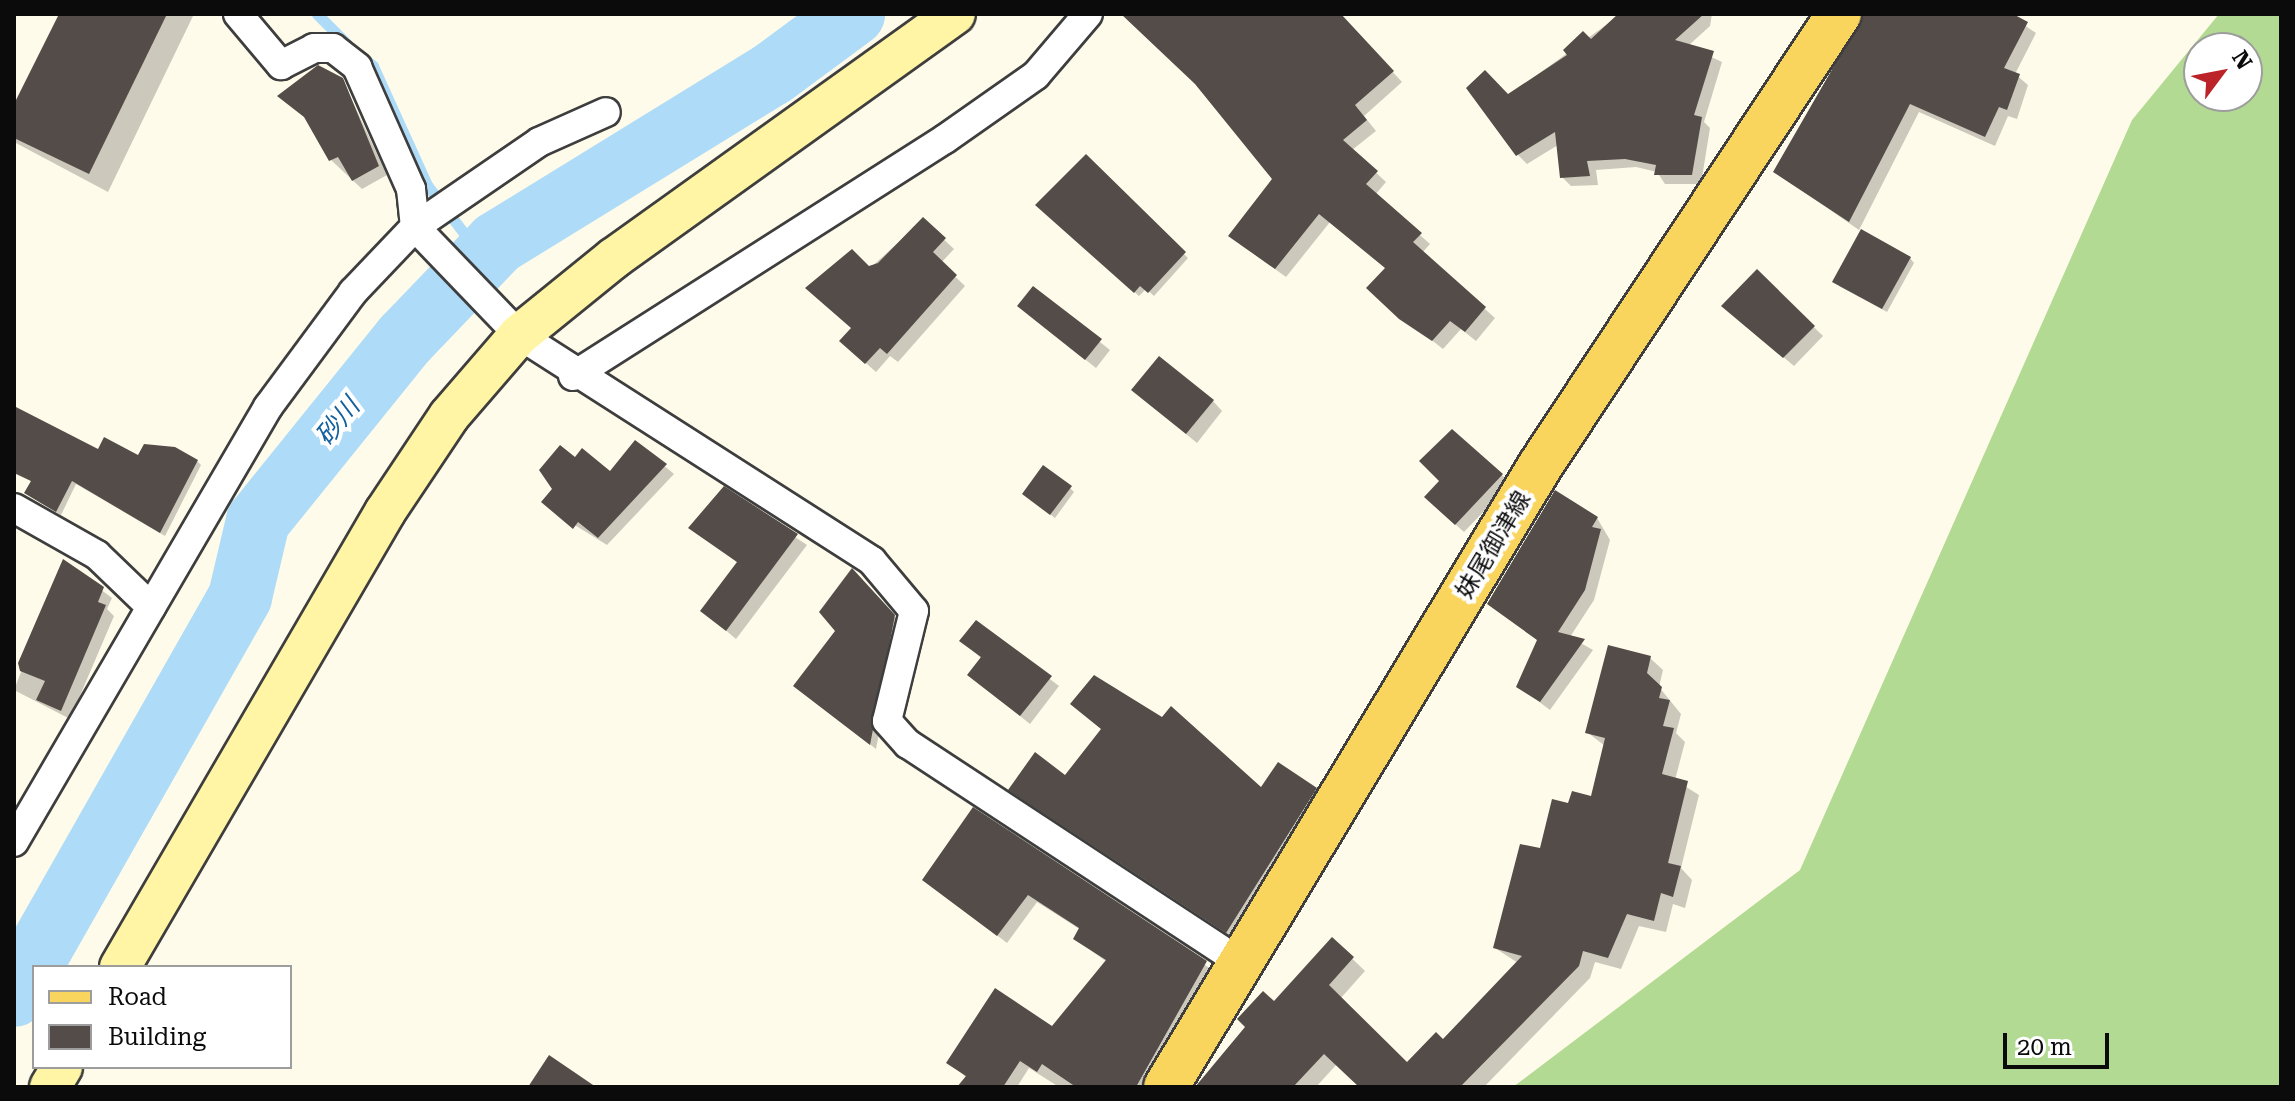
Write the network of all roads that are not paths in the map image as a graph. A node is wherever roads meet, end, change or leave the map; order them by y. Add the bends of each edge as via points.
1 (238, 14) edge
2 (955, 14) edge
3 (1088, 14) edge
4 (1839, 14) edge
5 (606, 112) dead end
6 (432, 220) junction
7 (510, 327) junction
8 (573, 376) junction
9 (14, 508) edge
10 (151, 607) junction
11 (14, 842) edge
12 (121, 965) edge
13 (1244, 965) junction
14 (61, 1069) edge
15 (50, 1087) edge
16 (1166, 1087) edge

1 - 6 street via 281,65 314,48 333,48 357,67 411,189
2 - 7 street
3 - 8 street via 1036,75 945,139
4 - 13 main road, 妹尾御津線 via 1540,466
5 - 6 street via 539,142
6 - 7 street
6 - 10 street via 353,292 268,407
7 - 8 street
7 - 12 street via 385,512
8 - 13 street via 742,471 872,561 914,611 887,721 1053,846
9 - 10 street via 97,555
10 - 11 street
13 - 16 main road, 妹尾御津線
14 - 15 street

